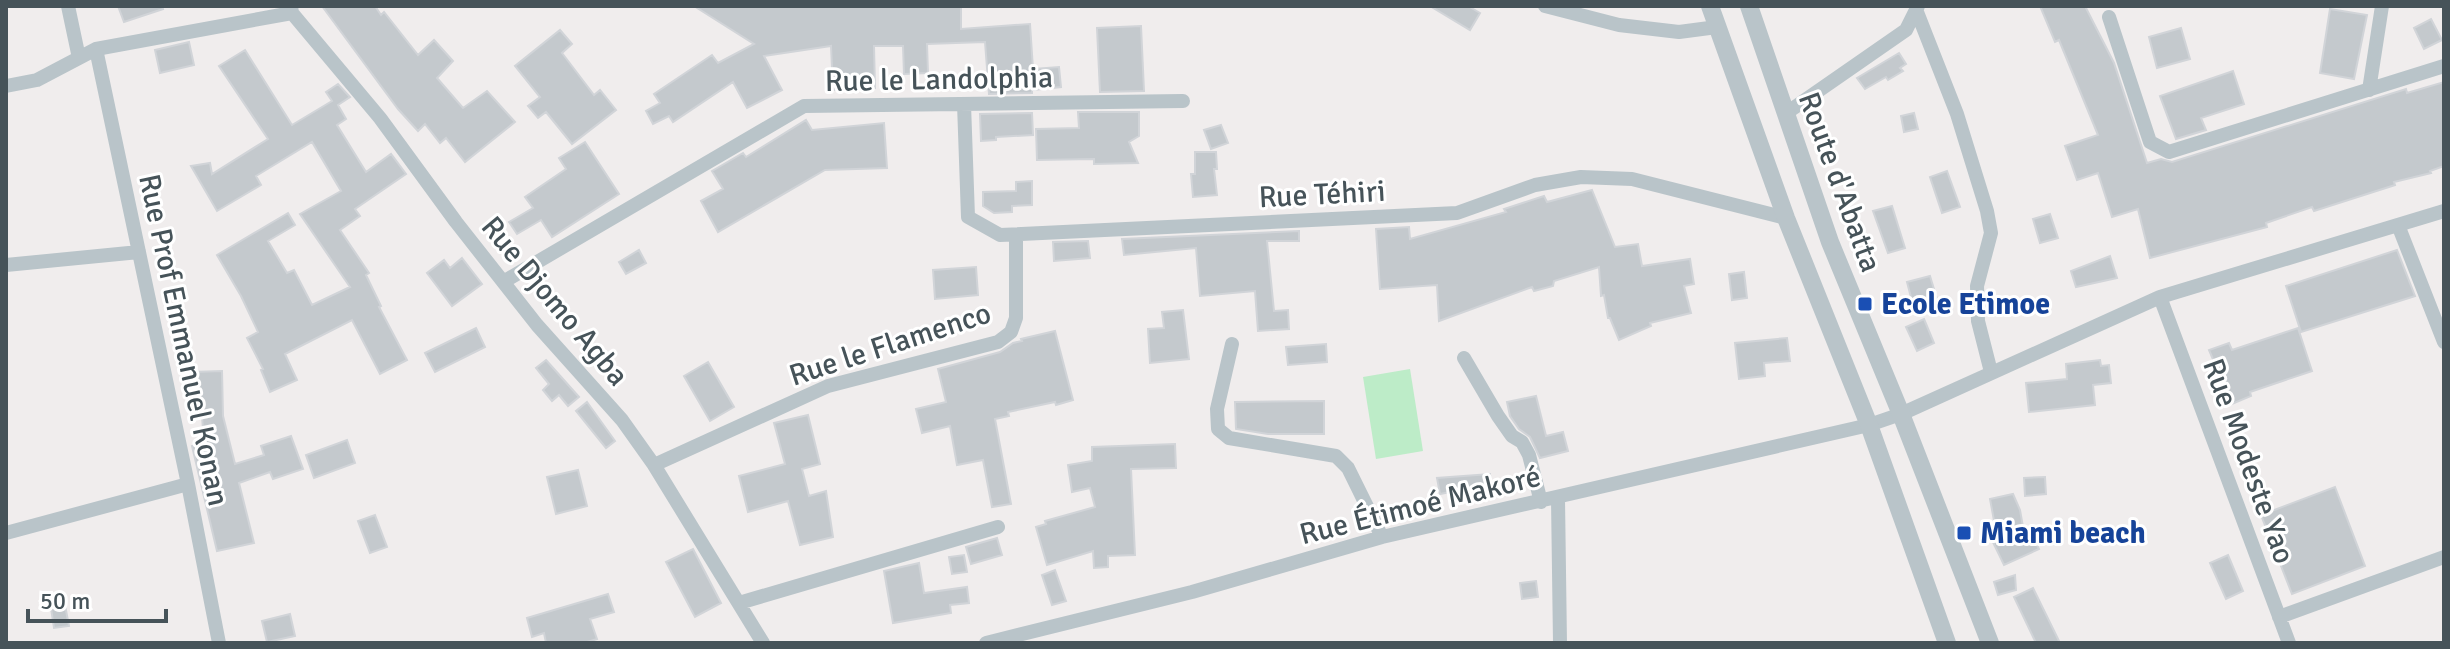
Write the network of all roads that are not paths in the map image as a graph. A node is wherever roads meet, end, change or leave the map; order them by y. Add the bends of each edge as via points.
1 (68, 6) edge
2 (1545, 6) edge
3 (1710, 6) edge
4 (1749, 6) edge
5 (2382, 6) edge
6 (1918, 9) edge
7 (292, 10) edge
8 (2109, 17) dead end
9 (1717, 27) junction
10 (96, 49) junction
11 (79, 58) junction
12 (2444, 66) edge
13 (6, 86) edge
14 (2369, 90) junction
15 (1183, 101) dead end
16 (964, 104) junction
17 (1785, 114) junction
18 (2444, 211) edge
19 (1786, 218) junction
20 (2398, 225) junction
21 (1016, 236) junction
22 (139, 252) junction
23 (6, 265) edge
24 (503, 282) junction
25 (2160, 297) junction
26 (2444, 342) edge
27 (1232, 344) dead end
28 (1464, 358) dead end
29 (1991, 372) junction
30 (1901, 414) junction
31 (1869, 425) junction
32 (654, 465) junction
33 (188, 484) junction
34 (1558, 499) junction
35 (1541, 502) junction
36 (998, 527) dead end
37 (6, 533) edge
38 (1382, 537) junction
39 (2444, 557) edge
40 (739, 603) junction
41 (2279, 617) junction
42 (219, 643) edge
43 (763, 643) edge
44 (986, 643) edge
45 (1560, 643) edge
46 (1947, 643) edge
47 (1990, 643) edge
48 (2289, 643) edge

1 - 11 street
2 - 9 street via 1619,25 1679,32
3 - 9 street, Route d'Abatta
4 - 17 street, Route d'Abatta
5 - 14 street
6 - 17 street via 1906,30
6 - 29 street via 1987,211 1991,233 1977,286 1978,321
7 - 10 street
7 - 24 street, Rue Djomo Agba
8 - 14 street via 2150,142 2169,152
9 - 19 street, Route d'Abatta
10 - 11 street
10 - 22 street, Rue Prof Emmanuel Konan
11 - 13 street via 37,80
12 - 14 street
15 - 16 street, Rue le Landolphia
16 - 21 street, Rue Téhiri via 968,217 1000,235
16 - 24 street, Rue le Landolphia via 804,106
17 - 30 street, Route d'Abatta via 1830,242
18 - 20 street, Rue Étimoé Makoré
19 - 21 street, Rue Téhiri via 1632,179 1581,177 1535,185 1457,213
19 - 31 street, Route d'Abatta
20 - 25 street, Rue Étimoé Makoré
20 - 26 street
21 - 32 street, Rue le Flamenco via 1016,318 1011,332 998,342 828,386
22 - 23 street
22 - 33 street, Rue Prof Emmanuel Konan
24 - 32 street, Rue Djomo Agba
25 - 29 street, Rue Étimoé Makoré
25 - 41 street, Rue Modeste Yao
27 - 38 street via 1217,409 1218,429 1229,438 1336,456 1348,468
28 - 35 street via 1498,416 1529,455
29 - 30 street, Rue Étimoé Makoré
30 - 31 street, Rue Étimoé Makoré
30 - 47 street, Route d'Abatta
31 - 34 street, Rue Étimoé Makoré
31 - 46 street, Route d'Abatta
32 - 40 street, Rue Djomo Agba
33 - 37 street
33 - 42 street, Rue Prof Emmanuel Konan
34 - 35 street, Rue Étimoé Makoré
34 - 45 street
35 - 38 street, Rue Étimoé Makoré
36 - 40 street
38 - 44 street, Rue Étimoé Makoré via 1192,592
39 - 41 street
40 - 43 street, Rue Djomo Agba
41 - 48 street, Rue Modeste Yao

